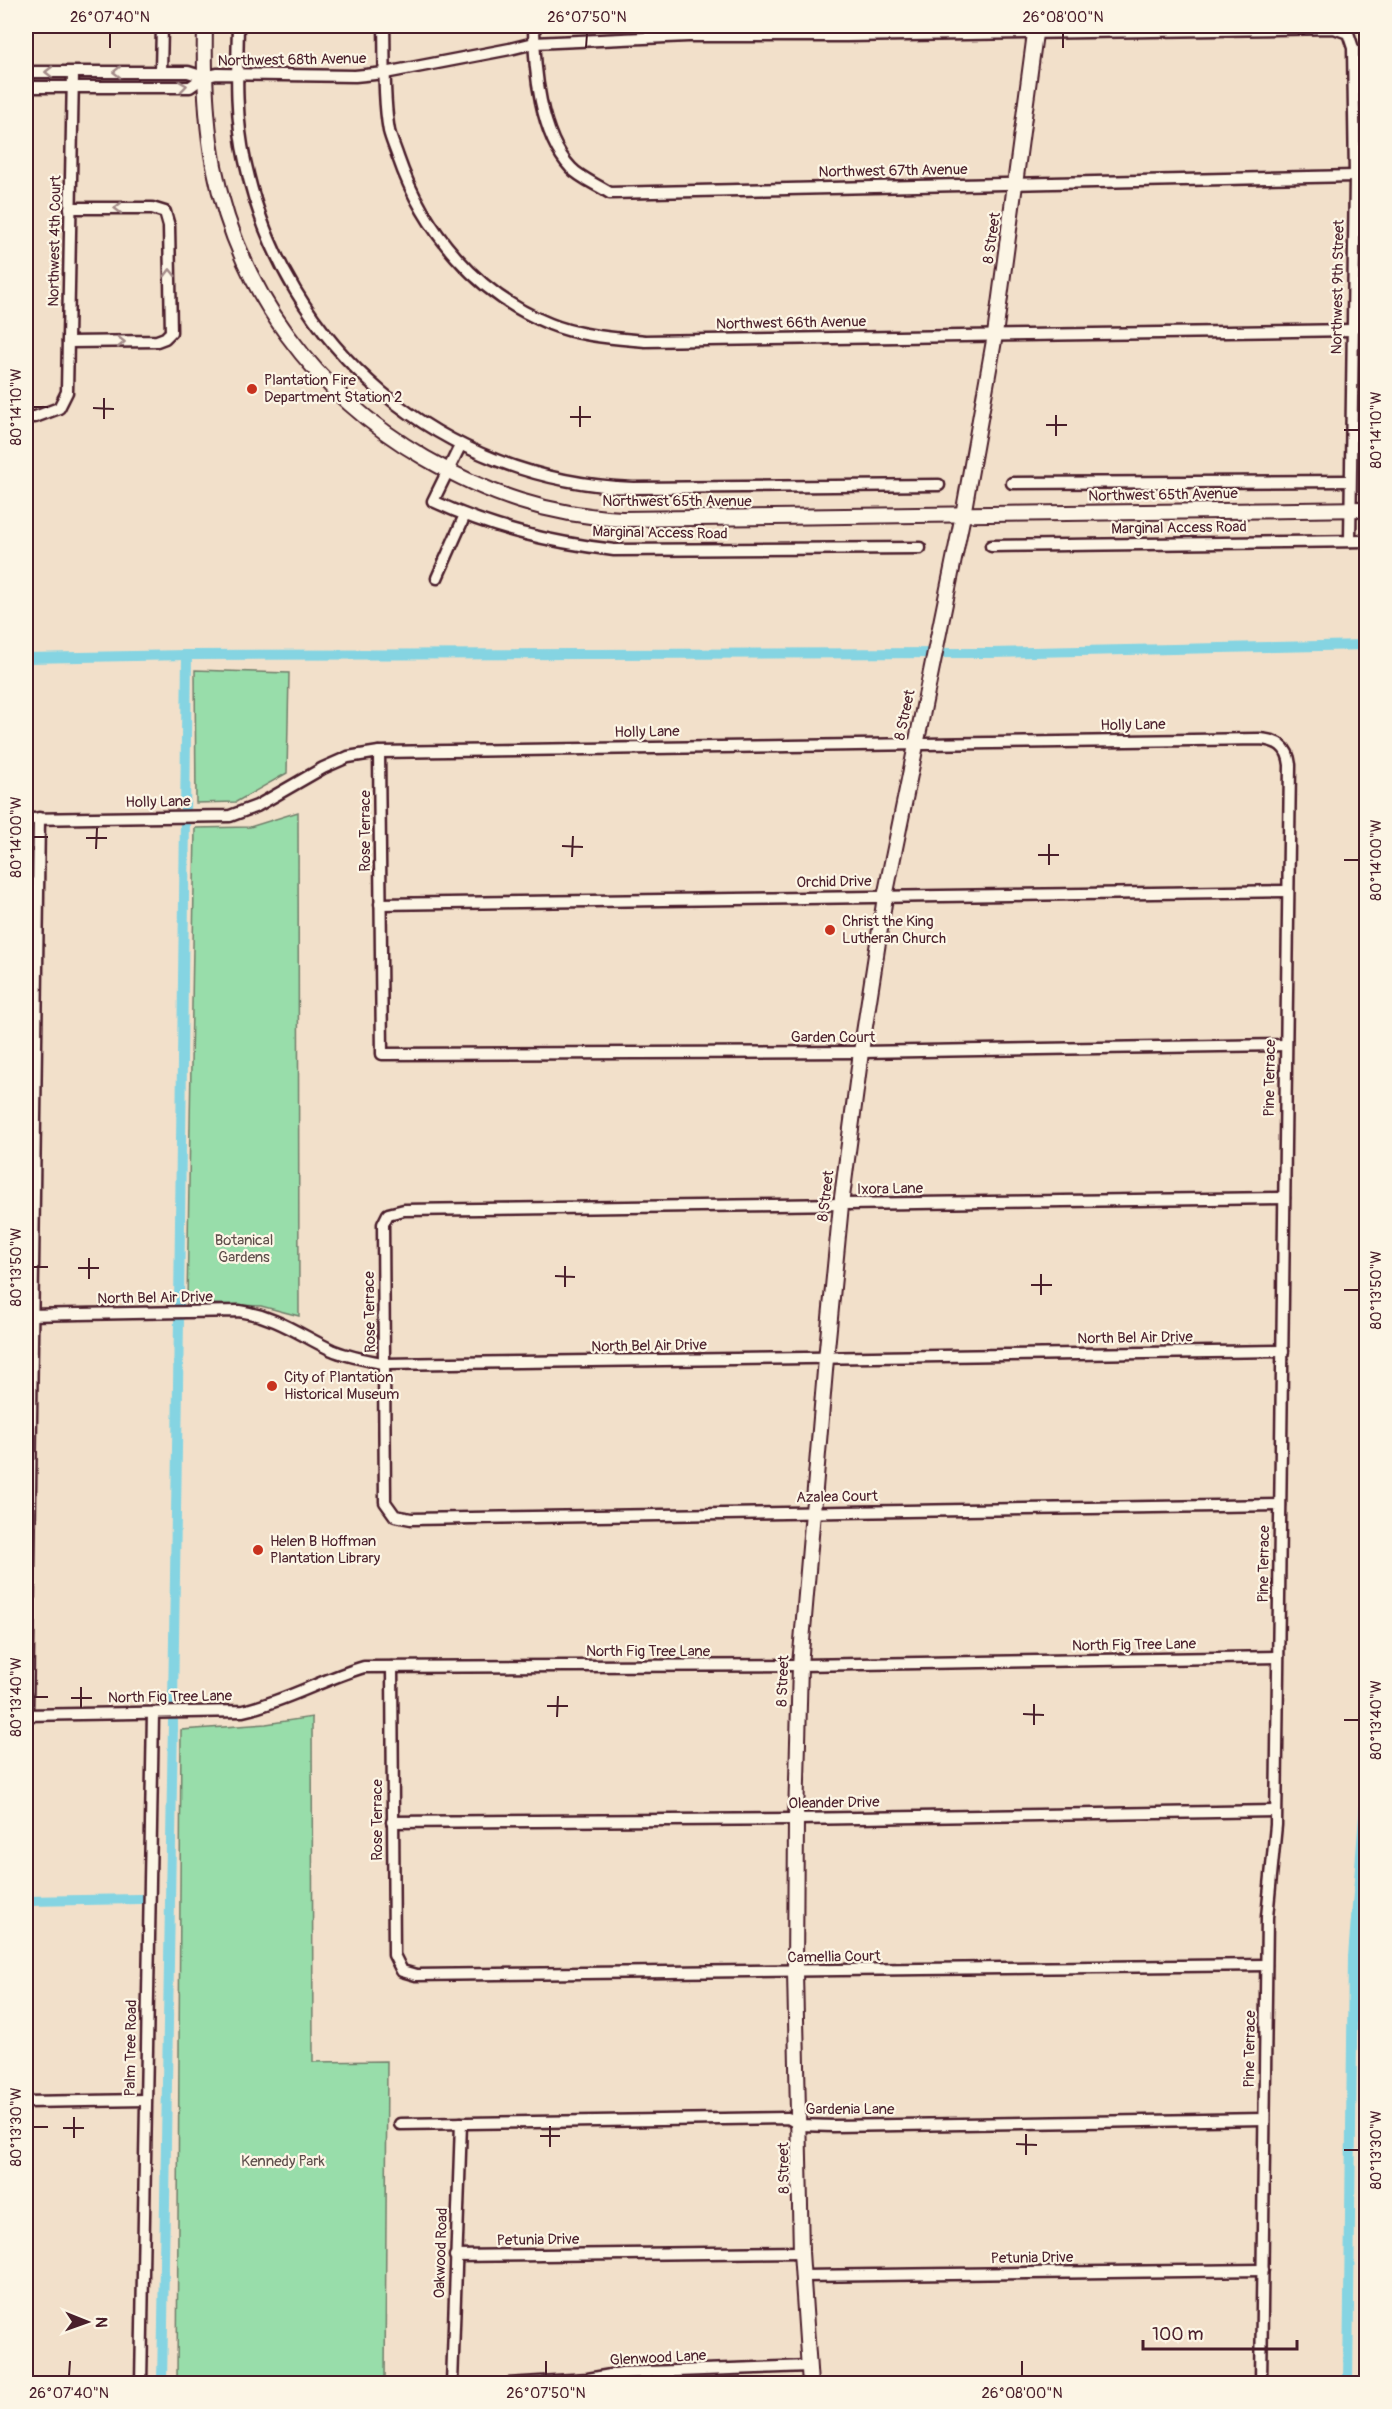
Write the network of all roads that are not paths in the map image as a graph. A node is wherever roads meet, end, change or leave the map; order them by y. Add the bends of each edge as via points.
1 (162, 26) edge
2 (205, 26) edge
3 (238, 26) edge
4 (384, 26) edge
5 (534, 26) edge
6 (1010, 30) edge
7 (1036, 30) edge
8 (688, 31) edge
9 (847, 31) edge
10 (1348, 33) joint
11 (534, 43) junction
12 (161, 71) junction
13 (73, 72) junction
14 (385, 73) junction
15 (237, 74) junction
16 (26, 76) edge
17 (204, 77) junction
18 (26, 81) edge
19 (73, 88) junction
20 (1355, 176) junction
21 (1016, 184) junction
22 (70, 208) junction
23 (1352, 330) junction
24 (995, 335) junction
25 (68, 342) junction
26 (26, 417) edge
27 (460, 446) junction
28 (448, 471) junction
29 (1350, 481) junction
30 (1012, 483) dead end
31 (939, 485) dead end
32 (1350, 509) junction
33 (1366, 509) edge
34 (465, 515) junction
35 (963, 515) junction
36 (1350, 541) junction
37 (1366, 541) edge
38 (991, 546) dead end
39 (920, 548) dead end
40 (437, 578) dead end
41 (916, 743) junction
42 (1282, 746) joint
43 (380, 752) junction
44 (39, 818) junction
45 (26, 819) edge
46 (1288, 891) junction
47 (885, 897) junction
48 (380, 904) junction
49 (1286, 1045) junction
50 (861, 1052) junction
51 (382, 1054) joint
52 (1284, 1198) junction
53 (841, 1205) junction
54 (388, 1214) joint
55 (29, 1315) edge
56 (1283, 1351) junction
57 (826, 1359) junction
58 (386, 1364) junction
59 (1280, 1505) junction
60 (813, 1512) junction
61 (395, 1516) joint
62 (1278, 1657) junction
63 (800, 1665) junction
64 (392, 1666) junction
65 (153, 1713) junction
66 (26, 1715) edge
67 (1275, 1811) junction
68 (796, 1819) junction
69 (392, 1822) junction
70 (1266, 1965) junction
71 (402, 1971) joint
72 (795, 1972) junction
73 (145, 2100) junction
74 (26, 2102) edge
75 (1264, 2119) junction
76 (461, 2123) junction
77 (400, 2124) dead end
78 (800, 2125) junction
79 (801, 2252) junction
80 (455, 2256) junction
81 (1263, 2270) junction
82 (803, 2276) junction
83 (809, 2366) junction
84 (141, 2384) edge
85 (452, 2384) edge
86 (508, 2384) edge
87 (810, 2384) edge
88 (1261, 2384) edge

1 - 12 street
2 - 17 street, Northwest 65th Avenue
3 - 15 street
4 - 14 street, Northwest 66th Avenue
5 - 11 street, Northwest 67th Avenue
6 - 7 street, Northwest 68th Avenue
6 - 9 street, Northwest 68th Avenue
7 - 10 street, Northwest 68th Avenue via 1334,28
7 - 21 street, 8 Street
8 - 9 street, Northwest 68th Avenue
8 - 11 street, Northwest 68th Avenue
10 - 20 street, Northwest 9th Street via 1353,48
11 - 14 street, Northwest 68th Avenue
11 - 21 street, Northwest 67th Avenue via 541,102 553,139 571,169 610,193
12 -> 13 street, Northwest 68th Avenue
12 - 17 street, Northwest 68th Avenue
13 -> 16 street, Northwest 68th Avenue via 30,72
13 - 19 street, Northwest 4th Court
14 - 15 street, Northwest 68th Avenue
14 - 24 street, Northwest 66th Avenue via 389,132 396,153 407,184 443,243 474,276 508,303 551,325 603,337 645,341
15 - 17 street, Northwest 68th Avenue
15 - 27 street via 244,159 258,212 303,304 332,343 370,383
19 -> 17 street, Northwest 68th Avenue via 190,87
17 - 28 street, Northwest 65th Avenue via 210,143 221,195 240,252 276,318 320,377 352,408 392,438
18 - 19 street, Northwest 68th Avenue via 30,87
19 - 22 street, Northwest 4th Court
20 - 21 street, Northwest 67th Avenue
20 - 23 street, Northwest 9th Street
21 - 24 street, 8 Street
22 - 25 street, Northwest 4th Court
25 -> 22 street via 157,341 171,332 169,226 165,212 152,208
23 - 24 street, Northwest 66th Avenue
23 - 29 street, Northwest 9th Street
24 - 35 street, 8 Street
25 - 26 street, Northwest 4th Court via 67,392 59,408
27 - 28 street, Marginal Access Road
27 - 31 street via 540,475 610,487
28 - 34 street, Marginal Access Road via 433,501
28 - 35 street, Northwest 65th Avenue via 522,503 595,518
29 - 30 street
29 - 32 street, Northwest 9th Street
32 - 33 street, Northwest 65th Avenue
32 - 35 street, Northwest 65th Avenue
32 - 36 street, Northwest 9th Street
34 - 39 street, Marginal Access Road via 532,537 614,550
34 - 40 street
35 - 41 street, 8 Street
36 - 37 street, Marginal Access Road
36 - 38 street, Marginal Access Road
41 - 42 street, Holly Lane via 1258,739
41 - 43 street, Holly Lane
41 - 47 street, 8 Street
42 - 46 street, Pine Terrace via 1290,765
43 - 44 street, Holly Lane via 348,757 322,768 257,807 230,816
43 - 48 street, Rose Terrace
44 - 45 street, Holly Lane
44 - 55 street
46 - 47 street, Orchid Drive
46 - 49 street, Pine Terrace
47 - 48 street, Orchid Drive
47 - 50 street, 8 Street
48 - 51 street, Rose Terrace
49 - 50 street, Garden Court
49 - 52 street, Pine Terrace
50 - 51 street, Garden Court
50 - 53 street, 8 Street
52 - 53 street, Ixora Lane
52 - 56 street, Pine Terrace
53 - 54 street, Ixora Lane via 404,1210
53 - 57 street, 8 Street
54 - 58 street, Rose Terrace via 383,1224
55 - 58 street, North Bel Air Drive via 246,1312 292,1327 333,1350
55 - 66 street
56 - 57 street, North Bel Air Drive
56 - 59 street, Pine Terrace
57 - 58 street, North Bel Air Drive
57 - 60 street, 8 Street
58 - 61 street, Rose Terrace via 385,1503
59 - 60 street, Azalea Court
59 - 62 street, Pine Terrace
60 - 61 street, Azalea Court via 411,1520
60 - 63 street, 8 Street
62 - 63 street, North Fig Tree Lane
62 - 67 street, Pine Terrace
63 - 64 street, North Fig Tree Lane
63 - 68 street, 8 Street
64 - 65 street, North Fig Tree Lane via 364,1667 268,1705 243,1710
64 - 69 street, Rose Terrace
65 - 66 street, North Fig Tree Lane
65 - 73 street, Palm Tree Road
67 - 68 street, Oleander Drive
67 - 70 street, Pine Terrace
68 - 69 street, Oleander Drive
68 - 72 street, 8 Street
69 - 71 street, Rose Terrace via 394,1955
70 - 72 street, Camellia Court
70 - 75 street, Pine Terrace
71 - 72 street, Camellia Court via 416,1975
72 - 78 street, 8 Street
73 - 74 street
73 - 84 street, Palm Tree Road
75 - 78 street, Gardenia Lane
75 - 81 street, Pine Terrace
76 - 77 street, Gardenia Lane
76 - 78 street, Gardenia Lane via 788,2118
76 - 80 street, Oakwood Road
78 - 79 street, 8 Street
79 - 80 street, Petunia Drive
79 - 82 street, 8 Street
80 - 85 street, Oakwood Road
81 - 82 street, Petunia Drive
81 - 88 street, Pine Terrace
82 - 83 street, 8 Street
83 - 86 street, Glenwood Lane via 622,2373
83 - 87 street, 8 Street

